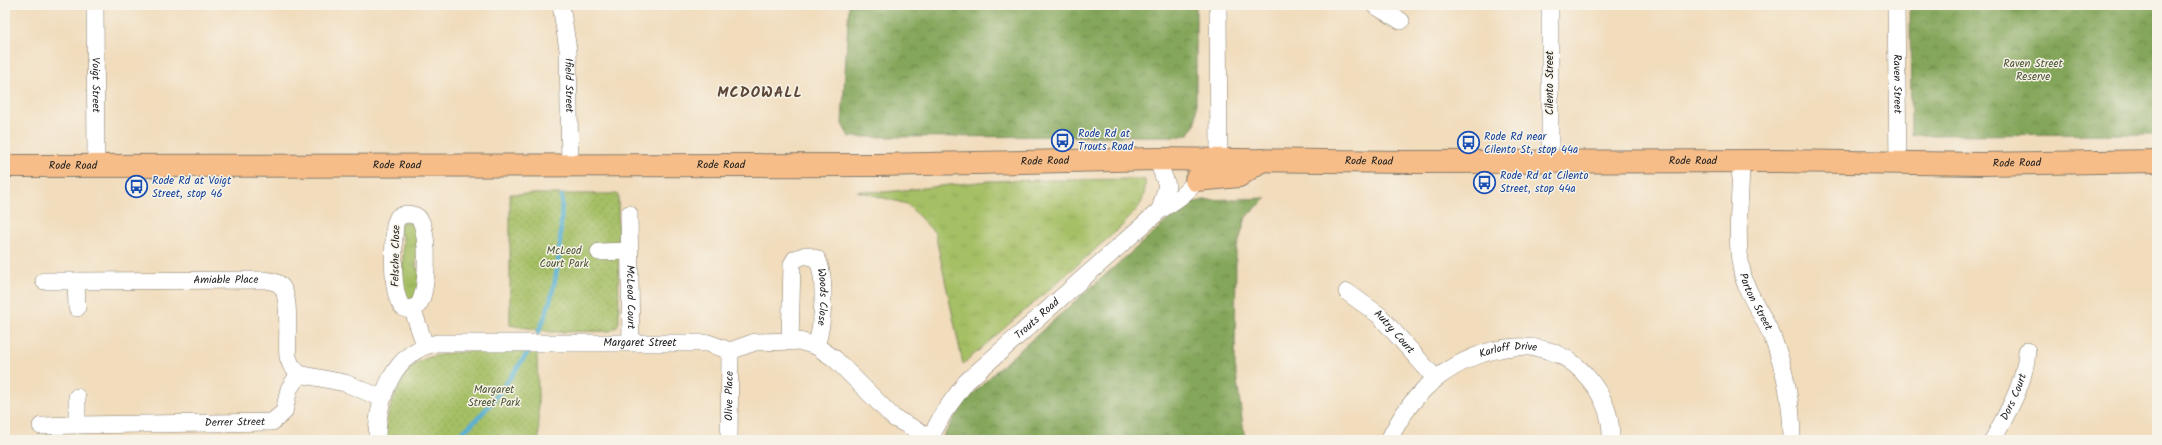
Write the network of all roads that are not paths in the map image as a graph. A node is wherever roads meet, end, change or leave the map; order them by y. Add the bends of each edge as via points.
1 (95, 5) edge
2 (561, 5) edge
3 (1218, 5) edge
4 (1374, 5) edge
5 (1550, 5) edge
6 (1896, 5) edge
7 (1401, 21) dead end
8 (1157, 159) junction
9 (1211, 159) junction
10 (1262, 160) junction
11 (1741, 161) junction
12 (2157, 161) edge
13 (1550, 162) junction
14 (1898, 163) junction
15 (96, 165) junction
16 (5, 166) edge
17 (570, 166) junction
18 (1196, 180) junction
19 (1160, 210) junction
20 (629, 214) dead end
21 (629, 251) junction
22 (599, 252) dead end
23 (44, 281) dead end
24 (76, 281) junction
25 (1347, 292) dead end
26 (77, 308) dead end
27 (412, 308) junction
28 (631, 342) junction
29 (790, 342) junction
30 (425, 345) junction
31 (816, 346) junction
32 (730, 351) junction
33 (2027, 351) dead end
34 (299, 374) junction
35 (1436, 379) junction
36 (76, 397) dead end
37 (382, 398) junction
38 (77, 425) junction
39 (41, 426) dead end
40 (929, 439) edge
41 (377, 440) edge
42 (729, 440) edge
43 (1389, 440) edge
44 (1611, 440) edge
45 (1792, 440) edge
46 (1993, 440) edge

1 - 15 street, Voigt Street
2 - 17 street, Ifield Street via 568,50
3 - 9 street, Trouts Road
4 - 7 street
5 - 13 street, Cilento Street
6 - 14 street, Raven Street
8 - 9 main road, Rode Road
8 - 17 main road, Rode Road via 899,165
8 - 19 street via 1167,185
9 - 10 main road, Rode Road
9 - 18 street, Trouts Road
10 - 13 main road, Rode Road
10 - 18 main road via 1239,176
11 - 13 main road, Rode Road
11 - 14 main road, Rode Road
11 - 45 street, Parton Street via 1741,268 1779,356 1788,393
12 - 14 main road, Rode Road
15 - 16 main road, Rode Road
15 - 17 main road, Rode Road
18 - 19 street, Trouts Road via 1176,200
19 - 40 street, Trouts Road via 966,382 944,412
20 - 21 street, McLeod Court
21 - 22 street, McLeod Court
21 - 28 street, McLeod Court
23 - 24 street, Amiable Place
24 - 26 street
24 - 34 street, Amiable Place via 276,282 283,288 286,298 288,356 294,370
25 - 35 street, Autry Court via 1379,315
27 - 27 street, Felsche Close via 404,308 396,296 394,285 395,224 398,217 406,214 414,215 420,220 425,238 424,292 419,304
27 - 30 street
28 - 30 street, Margaret Street via 451,342
28 - 32 street, Margaret Street via 708,343
29 - 31 street
29 - 31 street, Woods Close via 792,264 795,259 806,255 817,259 822,271 822,323
29 - 32 street via 755,342
30 - 37 street, Margaret Street via 402,361
31 - 40 street via 835,359 894,418
32 - 42 street, Olive Place
33 - 46 street, Dors Court via 2026,368 2020,388
34 - 37 street via 345,383
34 - 38 street, Derrer Street via 289,390 284,412 272,422
35 - 43 street, Karloff Drive via 1408,408
35 - 44 street, Karloff Drive via 1454,367 1492,350 1520,346 1549,350 1574,364 1594,385 1605,406
36 - 38 street
37 - 41 street, Margaret Street via 377,418
38 - 39 street, Derrer Street

